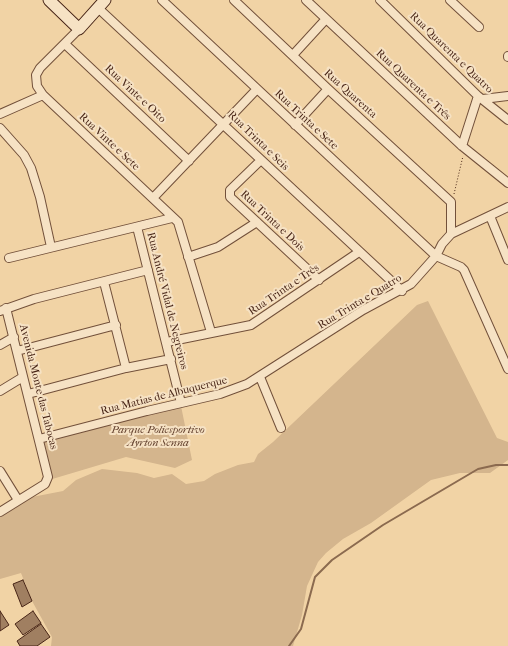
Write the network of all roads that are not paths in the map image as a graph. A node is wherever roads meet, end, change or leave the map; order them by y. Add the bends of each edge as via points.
1 (49, 0) edge
2 (162, 0) edge
3 (234, 0) edge
4 (306, 0) edge
5 (380, 0) edge
6 (450, 0) edge
7 (102, 4) edge
8 (326, 19) junction
9 (479, 27) dead end
10 (79, 29) junction
11 (65, 44) junction
12 (293, 55) junction
13 (257, 89) junction
14 (328, 89) junction
15 (43, 95) junction
16 (508, 96) edge
17 (481, 97) junction
18 (0, 114) edge
19 (508, 120) edge
20 (224, 124) junction
21 (295, 125) junction
22 (0, 128) edge
23 (463, 148) junction
24 (261, 160) junction
25 (189, 161) junction
26 (508, 183) edge
27 (153, 198) junction
28 (508, 207) edge
29 (490, 216) junction
30 (172, 218) junction
31 (256, 222) junction
32 (137, 227) junction
33 (451, 234) junction
34 (51, 247) junction
35 (360, 252) junction
36 (436, 256) junction
37 (188, 257) junction
38 (9, 258) dead end
39 (508, 260) edge
40 (148, 270) junction
41 (318, 280) junction
42 (104, 282) junction
43 (402, 291) junction
44 (3, 310) edge
45 (116, 325) junction
46 (211, 332) junction
47 (14, 337) junction
48 (167, 342) junction
49 (0, 345) edge
50 (17, 351) junction
51 (171, 359) junction
52 (288, 359) joint
53 (126, 368) junction
54 (508, 369) edge
55 (23, 377) junction
56 (260, 377) junction
57 (0, 392) edge
58 (28, 394) junction
59 (181, 403) junction
60 (281, 428) dead end
61 (39, 439) junction
62 (0, 470) edge
63 (18, 500) junction
64 (0, 512) edge

1 - 10 main road
2 - 13 street, Rua Trinta e Sete
3 - 12 street, Rua Quarenta
4 - 8 street, Rua Quarenta e Três
5 - 17 street, Rua Quarenta e Quatro
6 - 9 street
7 - 10 main road
7 - 20 street, Rua Trinta e Seis
8 - 12 street
8 - 23 street, Rua Quarenta e Três
10 - 11 street
11 - 15 street, Rua Vinte e Sete via 40,68 35,80
11 - 25 street, Rua Vinte e Oito
12 - 14 street, Rua Quarenta
13 - 20 street
13 - 21 street, Rua Trinta e Sete
14 - 21 street
14 - 33 street, Rua Quarenta via 451,202
15 - 18 street
15 - 27 street, Rua Vinte e Sete
16 - 17 street
17 - 19 street, Rua Quarenta e Quatro
17 - 23 street
20 - 24 street, Rua Trinta e Seis
20 - 25 street
21 - 36 street, Rua Trinta e Sete
22 - 34 street via 24,155 31,168
23 - 26 street, Rua Quarenta e Três
24 - 31 street, Rua Trinta e Dois via 229,193 232,201
24 - 35 street, Rua Trinta e Seis
25 - 27 street
27 - 30 street, Rua Vinte e Sete
28 - 29 street
29 - 33 street
29 - 39 street
30 - 32 street
30 - 37 street, Rua Vinte e Sete via 181,226
31 - 37 street via 218,247
31 - 41 street, Rua Trinta e Dois
32 - 34 street
32 - 40 street, Rua André Vidal de Negreiros
33 - 36 street, Rua Trinta e Quatro
34 - 38 street
35 - 41 street, Rua Trinta e Três
35 - 43 street, Rua Trinta e Seis
36 - 43 street, Rua Trinta e Quatro
36 - 54 street, Rua Trinta e Sete via 464,270
37 - 46 street, Rua Vinte e Sete
40 - 42 street
40 - 48 street, Rua André Vidal de Negreiros
41 - 46 street, Rua Trinta e Três via 251,325
42 - 44 street via 34,299
42 - 45 street
43 - 52 street, Rua Trinta e Quatro via 363,310
44 - 47 street, Avenida Monte das Tabocas
45 - 50 street
45 - 53 street
46 - 48 street, Rua Trinta e Três
47 - 49 street
47 - 50 street, Avenida Monte das Tabocas
48 - 51 street, Rua André Vidal de Negreiros
50 - 55 street, Avenida Monte das Tabocas
51 - 53 street
51 - 59 street, Rua André Vidal de Negreiros
52 - 56 street, Rua Matias de Albuquerque
53 - 58 street
55 - 57 street
55 - 58 street, Avenida Monte das Tabocas
56 - 59 street, Rua Matias de Albuquerque via 235,390
56 - 60 street
58 - 61 street, Avenida Monte das Tabocas
59 - 61 street, Rua Matias de Albuquerque
61 - 63 street, Avenida Monte das Tabocas via 48,477 45,484
62 - 63 street
63 - 64 street

